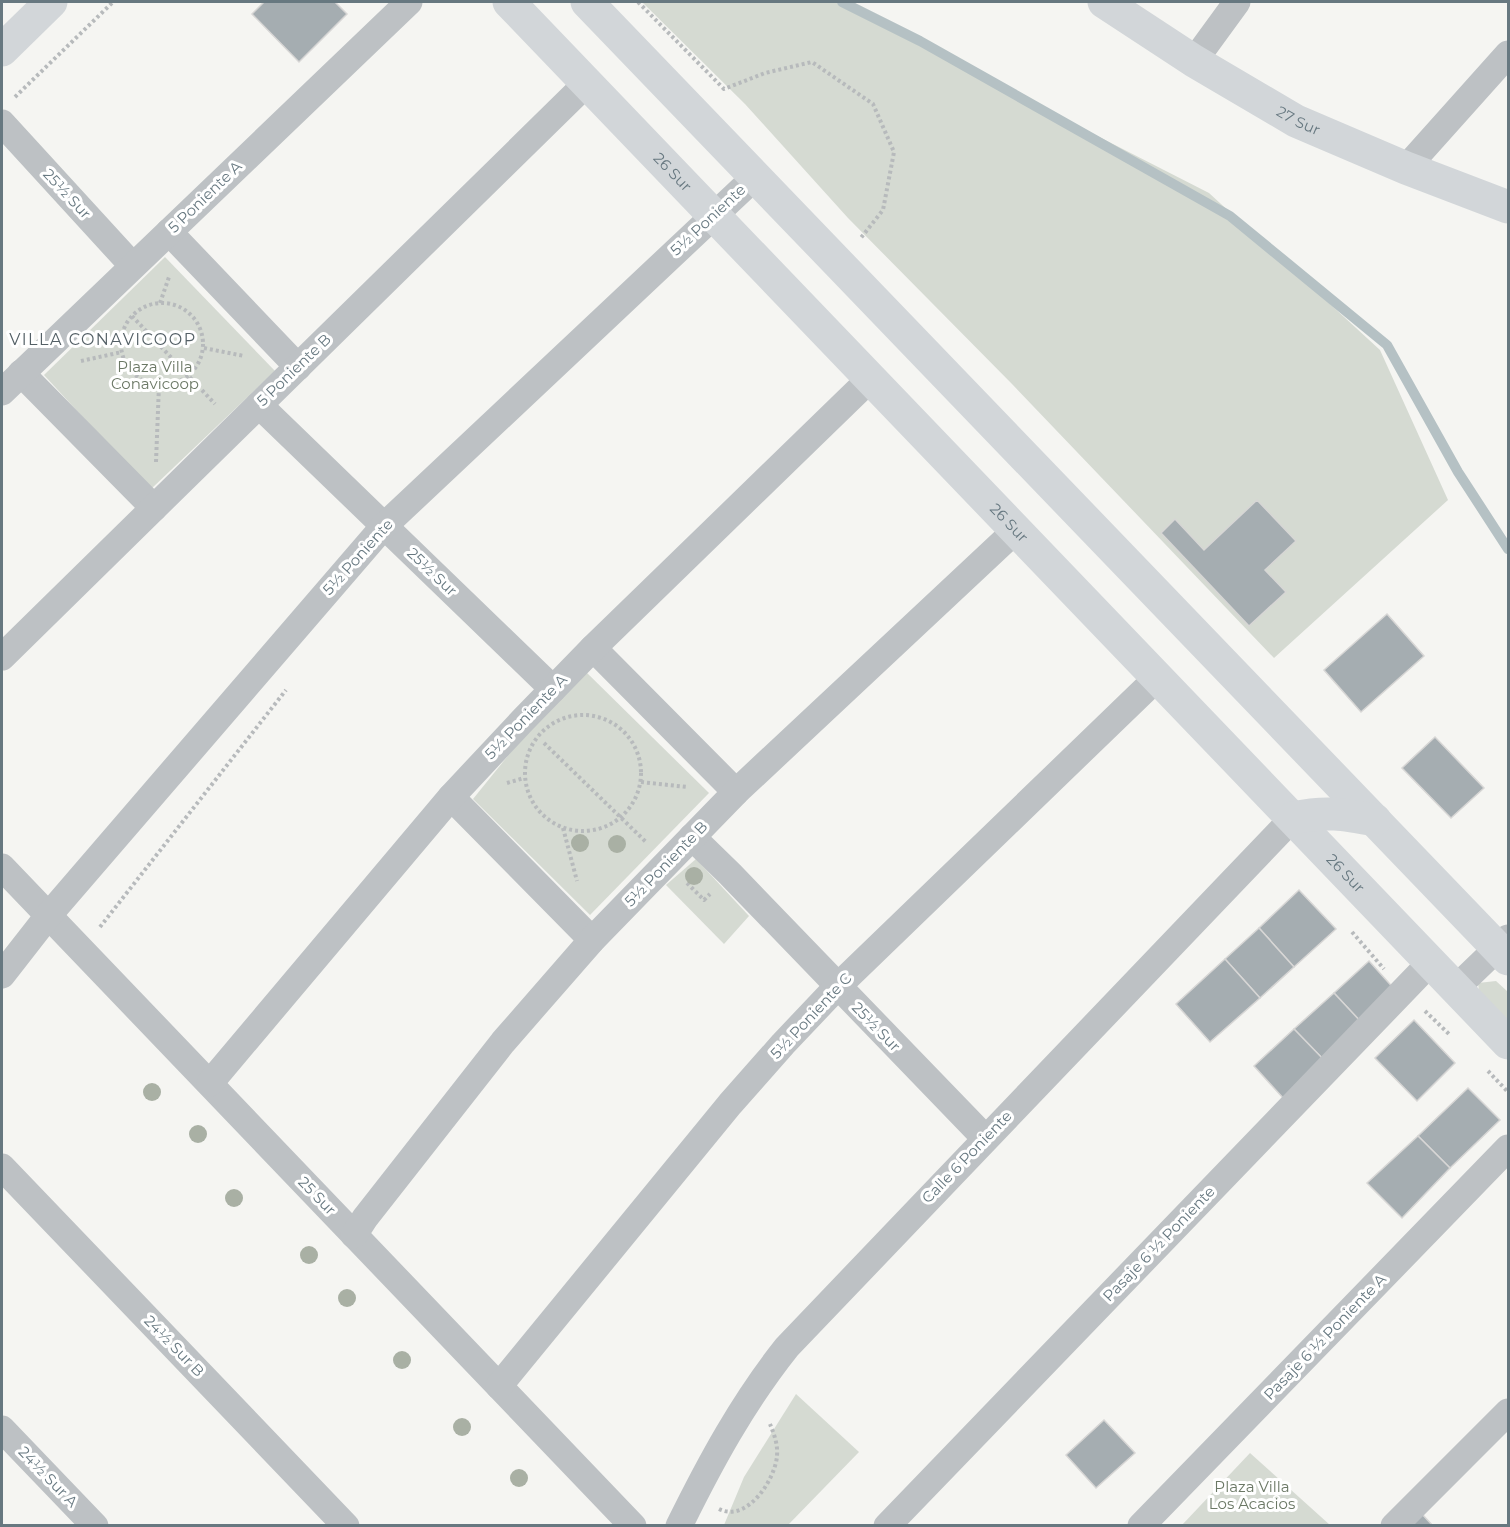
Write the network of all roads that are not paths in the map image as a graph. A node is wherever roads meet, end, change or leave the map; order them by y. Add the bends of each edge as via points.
1 (51, 2) edge
2 (409, 2) edge
3 (509, 2) edge
4 (587, 2) edge
5 (1104, 2) edge
6 (1237, 2) edge
7 (2, 50) edge
8 (1509, 54) edge
9 (1194, 61) junction
10 (587, 83) junction
11 (5, 113) edge
12 (1406, 168) junction
13 (755, 177) junction
14 (1509, 207) edge
15 (713, 214) junction
16 (168, 232) junction
17 (132, 266) junction
18 (298, 367) junction
19 (21, 374) junction
20 (871, 378) junction
21 (2, 392) edge
22 (259, 405) junction
23 (154, 508) junction
24 (384, 526) junction
25 (1016, 530) junction
26 (593, 648) junction
27 (2, 657) edge
28 (1158, 677) junction
29 (553, 689) junction
30 (736, 792) junction
31 (451, 797) junction
32 (1293, 818) junction
33 (1375, 820) junction
34 (692, 837) junction
35 (2, 867) edge
36 (48, 916) junction
37 (592, 940) junction
38 (1505, 948) edge
39 (1431, 962) junction
40 (2, 975) edge
41 (837, 987) junction
42 (1456, 988) junction
43 (1509, 1042) edge
44 (210, 1083) junction
45 (986, 1138) junction
46 (1509, 1148) edge
47 (2, 1167) edge
48 (354, 1235) junction
49 (499, 1386) junction
50 (1509, 1412) edge
51 (2, 1429) edge
52 (95, 1526) edge
53 (346, 1526) edge
54 (633, 1526) edge
55 (679, 1526) edge
56 (887, 1526) edge
57 (1141, 1526) edge
58 (1394, 1526) edge

1 - 7 street
2 - 16 street, 5 Poniente A
3 - 10 street, 26 Sur
4 - 13 street
5 - 9 street, 27 Sur
6 - 9 street
8 - 12 street
9 - 12 street, 27 Sur via 1296,121
10 - 15 street, 26 Sur
10 - 18 street, 5 Poniente B
11 - 17 street, 25½ Sur
12 - 14 street, 27 Sur
13 - 15 street, 5½ Poniente
13 - 33 street
15 - 20 street, 26 Sur
15 - 24 street, 5½ Poniente
16 - 17 street, 5 Poniente A
16 - 18 street
17 - 19 street, 5 Poniente A
18 - 22 street, 5 Poniente B
19 - 21 street, 5 Poniente A
19 - 23 street
20 - 25 street, 26 Sur
20 - 26 street, 5½ Poniente A
22 - 23 street, 5 Poniente B
22 - 24 street, 25½ Sur
23 - 27 street, 5 Poniente B
24 - 29 street, 25½ Sur
24 - 36 street, 5½ Poniente
25 - 28 street, 26 Sur
25 - 30 street, 5½ Poniente B
26 - 29 street, 5½ Poniente A
26 - 30 street
28 - 32 street, 26 Sur
28 - 41 street, 5½ Poniente C
29 - 31 street, 5½ Poniente A via 530,728
30 - 34 street, 5½ Poniente B
31 - 37 street
31 - 44 street, 5½ Poniente A
32 - 33 street via 1317,813
32 - 39 street, 26 Sur
32 - 45 street, Calle 6 Poniente
33 - 38 street
34 - 37 street, 5½ Poniente B
34 - 41 street, 25½ Sur
35 - 36 street, 25 Sur
36 - 40 street, 5½ Poniente
36 - 44 street, 25 Sur
37 - 48 street, 5½ Poniente B via 503,1042
38 - 42 street
39 - 42 street, 26 Sur
39 - 56 street, Pasaje 6 ½ Poniente
41 - 45 street, 25½ Sur
41 - 49 street, 5½ Poniente C via 730,1104
42 - 43 street, 26 Sur
44 - 48 street, 25 Sur
45 - 55 street, Calle 6 Poniente via 769,1370 725,1436
46 - 57 street, Pasaje 6 ½ Poniente A
47 - 53 street, 24½ Sur B
48 - 49 street, 25 Sur
49 - 54 street, 25 Sur
50 - 58 street
51 - 52 street, 24½ Sur A

